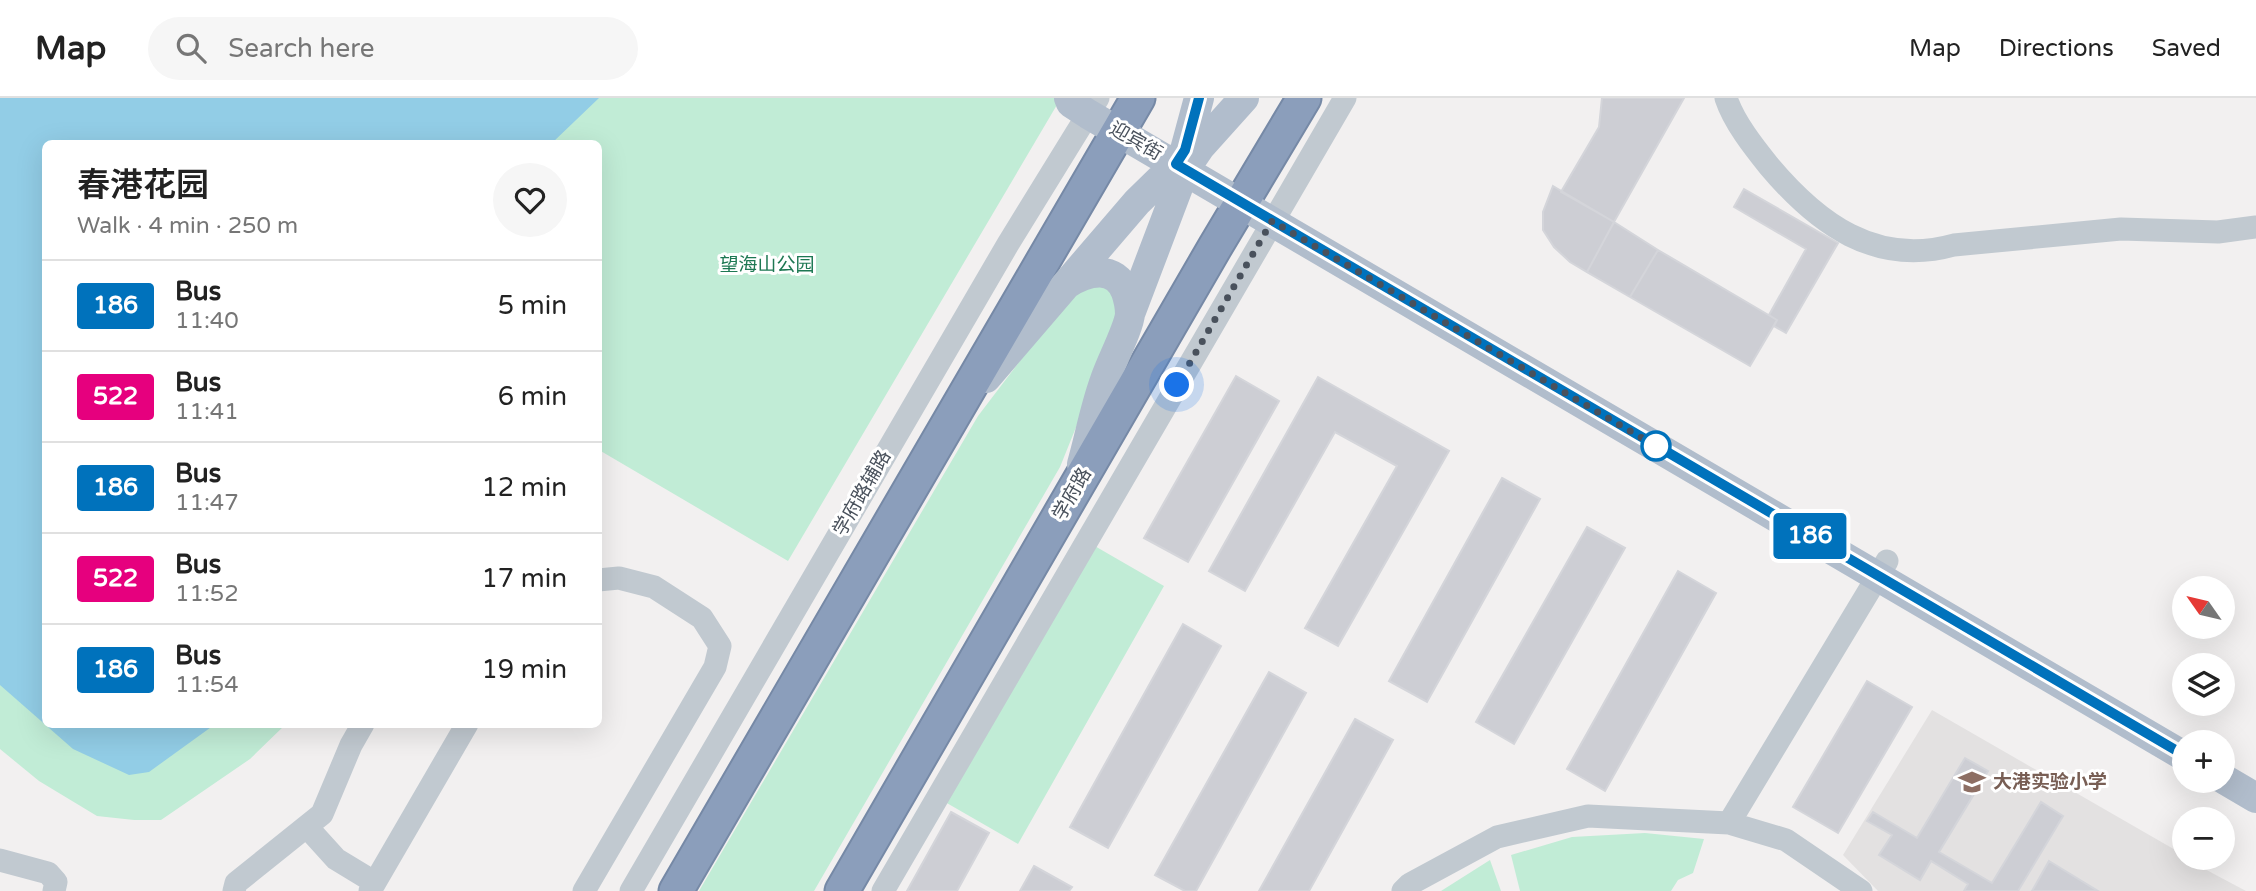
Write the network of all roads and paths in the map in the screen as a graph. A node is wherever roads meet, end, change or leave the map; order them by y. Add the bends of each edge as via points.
1 (1199, 98) edge
2 (1244, 98) edge
3 (1304, 98) edge
4 (1345, 98) edge
5 (1726, 98) edge
6 (1089, 101) edge
7 (1128, 115) edge
8 (1185, 159) junction
9 (1246, 196) junction
10 (1276, 214) junction
11 (2256, 228) edge
12 (1063, 287) junction
13 (1130, 314) junction
14 (947, 425) junction
15 (1077, 485) junction
16 (1882, 569) junction
17 (602, 580) edge
18 (361, 728) edge
19 (465, 728) edge
20 (2176, 730) edge
21 (2172, 748) edge
22 (2235, 763) edge
23 (2256, 775) edge
24 (2235, 786) edge
25 (2256, 798) edge
26 (1729, 823) junction
27 (307, 827) junction
28 (0, 860) edge
29 (372, 887) edge
30 (54, 891) edge
31 (234, 891) edge
32 (584, 891) edge
33 (631, 891) edge
34 (676, 891) edge
35 (842, 891) edge
36 (883, 891) edge
37 (1403, 891) edge
38 (1861, 891) edge

1 - 8 main road
2 - 8 main road
3 - 9 highway, 学府路
4 - 10 street
5 - 11 street via 1756,150 1788,188 1835,228 1879,245 1912,252 2121,229 2218,232
6 - 7 main road, 迎宾街
6 - 33 street, 学府路辅路
7 - 8 main road, 迎宾街
7 - 14 highway
8 - 9 main road, 迎宾街
8 - 12 main road via 1137,202
8 - 13 main road
9 - 10 main road, 迎宾街
9 - 15 highway, 学府路
10 - 16 main road, 迎宾街
10 - 36 street
12 - 13 main road via 1081,275 1111,274 1122,284
12 - 14 main road
13 - 15 main road via 1104,382
14 - 34 highway
15 - 35 highway, 学府路
16 - 20 main road, 迎宾街
16 - 21 main road, 迎宾街
16 - 26 street
17 - 32 street via 619,578 654,587 702,618 720,646 715,667
18 - 27 street via 322,814
19 - 29 street
22 - 23 main road
24 - 25 main road
26 - 37 street via 1588,816 1497,836
26 - 38 street via 1786,840
27 - 29 street via 336,859
27 - 31 street via 236,883
28 - 30 street via 48,873 56,882

